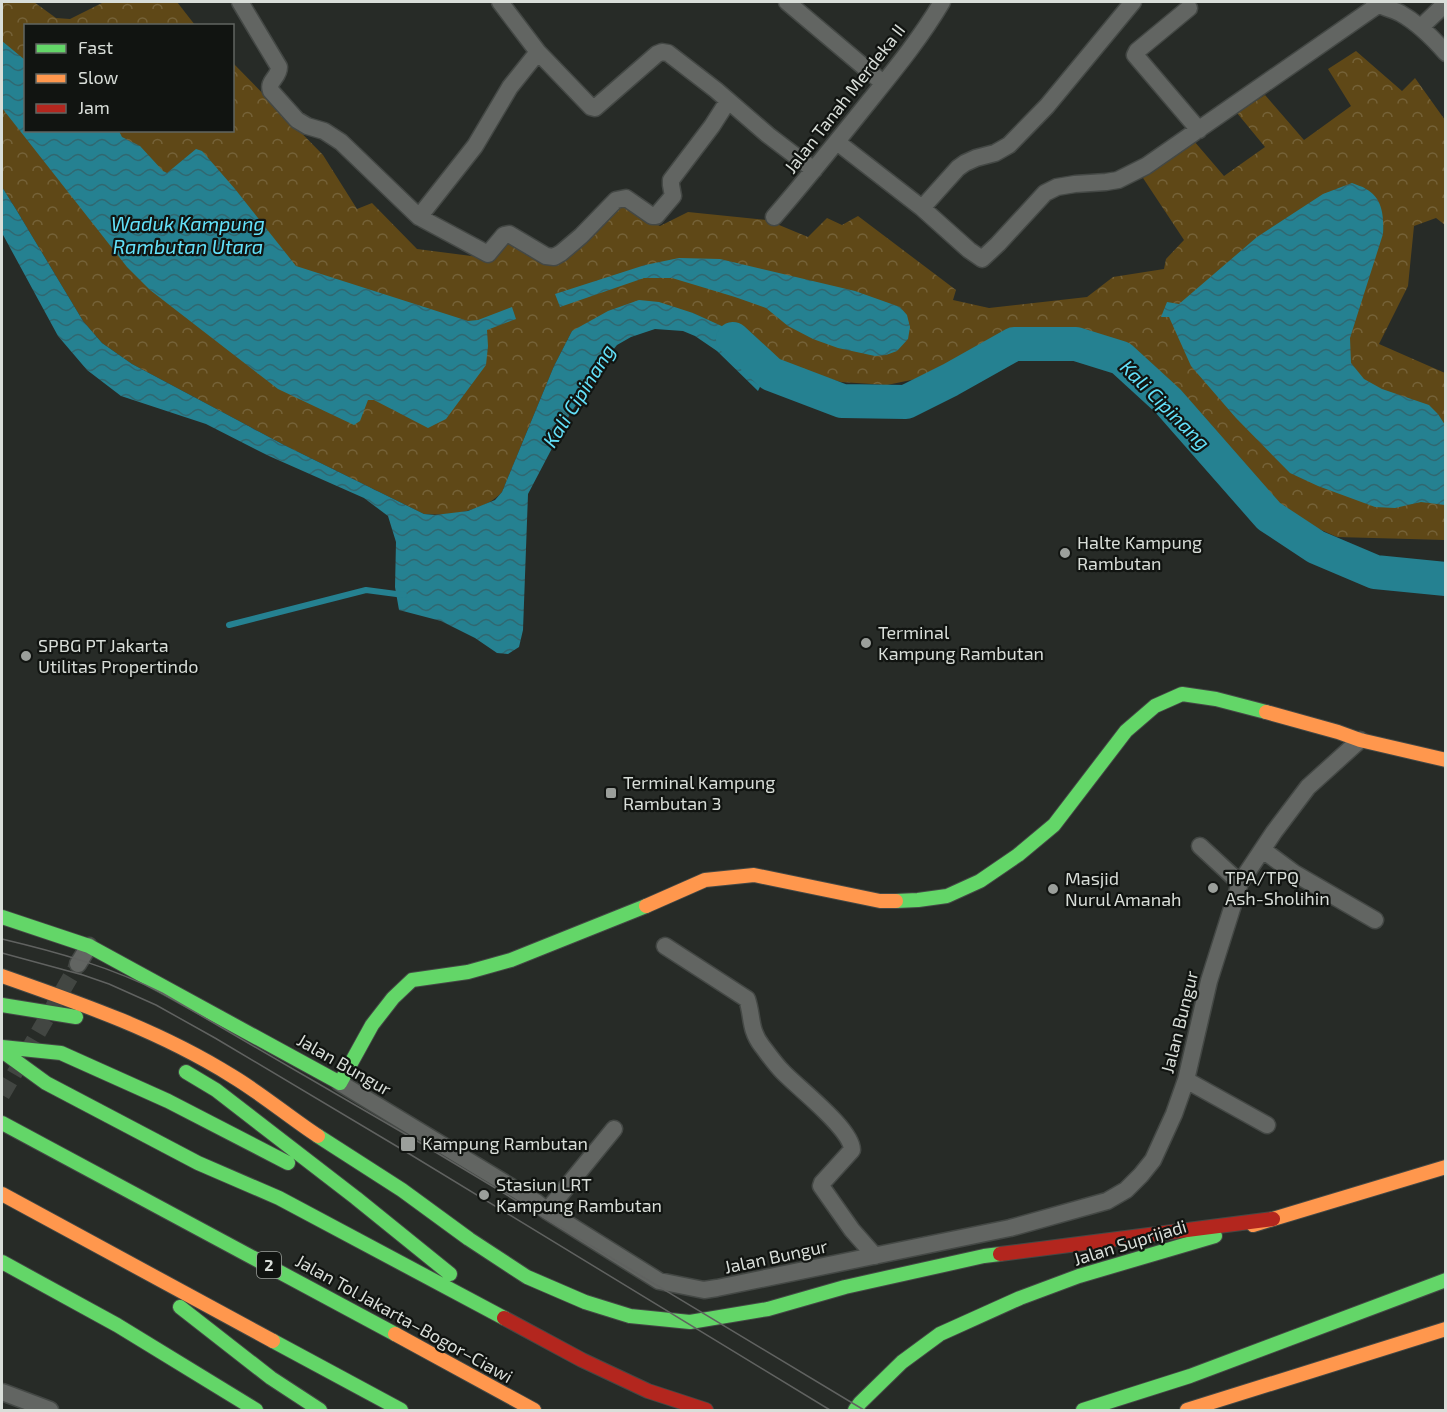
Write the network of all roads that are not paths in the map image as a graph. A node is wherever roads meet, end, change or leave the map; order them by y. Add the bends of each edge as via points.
1 (240, 2) edge
2 (500, 2) edge
3 (787, 2) edge
4 (942, 2) edge
5 (1133, 2) edge
6 (1376, 3) edge
7 (1446, 3) edge
8 (1189, 8) dead end
9 (1421, 27) junction
10 (538, 52) junction
11 (1446, 53) edge
12 (883, 83) junction
13 (728, 101) junction
14 (1199, 130) junction
15 (837, 142) junction
16 (814, 170) junction
17 (922, 208) junction
18 (419, 217) junction
19 (774, 217) dead end
20 (1360, 740) junction
21 (1446, 759) edge
22 (1200, 846) dead end
23 (1263, 850) junction
24 (1240, 883) junction
25 (2, 917) edge
26 (1375, 920) dead end
27 (89, 946) junction
28 (665, 946) dead end
29 (78, 964) tunnel mouth
30 (2, 976) edge
31 (2, 1005) edge
32 (89, 1023) dead end
33 (2, 1049) edge
34 (173, 1065) dead end
35 (1186, 1080) junction
36 (340, 1083) junction
37 (2, 1123) edge
38 (1267, 1125) dead end
39 (614, 1129) dead end
40 (1446, 1167) edge
41 (2, 1194) edge
42 (356, 1198) junction
43 (547, 1211) junction
44 (1273, 1219) junction
45 (112, 1254) junction
46 (875, 1256) junction
47 (2, 1262) edge
48 (1446, 1280) edge
49 (506, 1320) junction
50 (1446, 1329) edge
51 (2, 1392) edge
52 (857, 1407) edge
53 (50, 1410) edge
54 (256, 1410) edge
55 (320, 1410) edge
56 (401, 1410) edge
57 (534, 1410) edge
58 (706, 1410) edge
59 (1083, 1410) edge
60 (1187, 1410) edge

1 - 18 street via 279,67 269,87 278,100 297,120 341,142
2 - 10 street
3 - 12 street
4 - 12 street, Jalan Tanah Merdeka II
5 - 17 street via 1047,106 1009,145 958,168
6 - 9 street
6 - 14 street
7 - 9 street
8 - 14 street via 1135,55
9 - 11 street
10 - 13 street via 594,108 663,52
10 - 18 street via 510,87 475,146
12 - 15 street, Jalan Tanah Merdeka II
13 - 16 street
13 - 18 street via 671,180 674,196 656,216 626,198 616,200 581,236 554,256 546,256 509,234 488,254
14 - 17 street via 1118,180 1057,187 1045,193 982,259
15 - 16 street, Jalan Tanah Merdeka II
15 - 17 street
16 - 19 street, Jalan Tanah Merdeka II
20 - 21 main road
20 - 23 street, Jalan Bungur via 1308,788
20 - 36 main road via 1216,699 1182,694 1155,706 1126,731 1054,825 980,881 947,896 880,901 754,875 705,880 511,960 468,972 412,980 372,1025
22 - 24 street
23 - 24 street, Jalan Bungur
23 - 26 street via 1294,873
24 - 35 street, Jalan Bungur via 1209,981
25 - 27 main road, Jalan Bungur
27 - 29 street
27 - 36 main road, Jalan Bungur
28 - 46 street via 747,999 752,1027 761,1044 783,1073 847,1136 852,1150 821,1186
30 - 44 main road via 164,1038 233,1077 527,1277 630,1316 690,1322 768,1309 845,1287 984,1256
31 - 32 main road
33 - 42 main road via 61,1053 168,1101
33 - 49 main road via 66,1094 198,1163 279,1198
34 - 42 main road via 216,1090
35 - 38 street
35 - 46 street, Jalan Bungur via 1153,1160 1126,1190 1107,1201 1010,1228
36 - 43 street, Jalan Bungur
37 - 57 main road, Jalan Tol Jakarta–Bogor–Ciawi / 2
39 - 43 street
40 - 44 main road, Jalan Suprijadi
41 - 45 main road
42 - 49 main road
43 - 46 street, Jalan Bungur via 659,1281 700,1289
44 - 52 main road, Jalan Suprijadi via 1079,1276 950,1329 902,1362
45 - 55 main road
45 - 56 main road
47 - 54 main road via 117,1325
48 - 59 main road via 1190,1376
49 - 58 main road via 648,1391
50 - 60 main road
51 - 53 street

